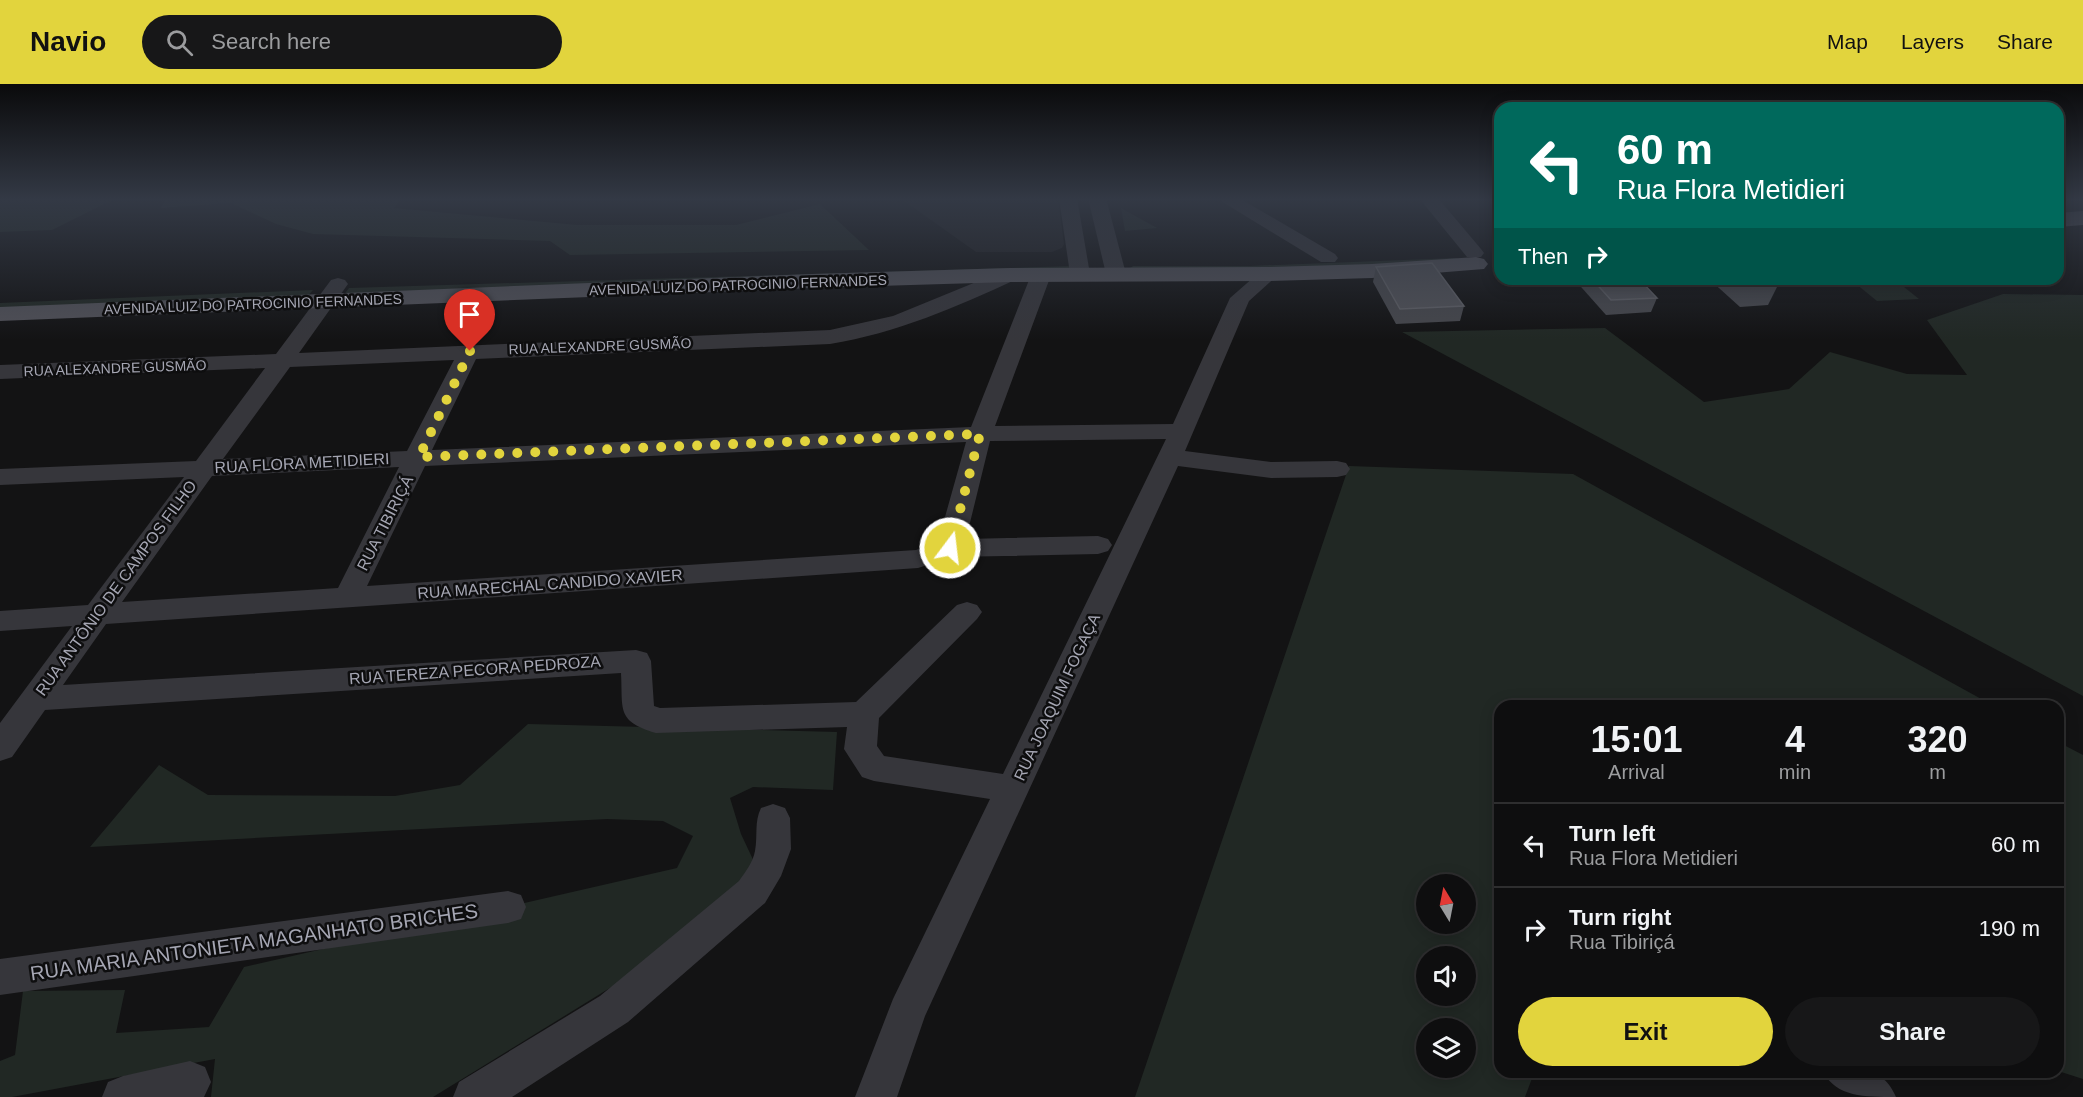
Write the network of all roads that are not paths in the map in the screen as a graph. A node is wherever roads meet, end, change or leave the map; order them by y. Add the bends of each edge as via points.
1 (1076, 245) edge
2 (1109, 245) edge
3 (1306, 245) edge
4 (1471, 245) edge
5 (1328, 258) junction
6 (1482, 258) edge
7 (1079, 268) junction
8 (1115, 268) junction
9 (1010, 275) junction
10 (1041, 275) junction
11 (1232, 286) junction
12 (332, 292) junction
13 (0, 298) edge
14 (0, 314) edge
15 (470, 351) junction
16 (284, 361) junction
17 (0, 372) edge
18 (980, 434) junction
19 (1175, 444) junction
20 (419, 457) junction
21 (204, 468) junction
22 (1337, 469) dead end
23 (0, 477) edge
24 (1098, 545) dead end
25 (950, 548) junction
26 (347, 598) junction
27 (967, 612) dead end
28 (99, 614) junction
29 (0, 621) edge
30 (35, 699) junction
31 (864, 714) junction
32 (0, 748) edge
33 (1013, 789) junction
34 (772, 818) dead end
35 (508, 907) dead end
36 (0, 977) edge
37 (1851, 1078) edge
38 (189, 1082) dead end
39 (123, 1097) edge
40 (474, 1097) edge
41 (876, 1097) edge
42 (1875, 1097) edge

1 - 7 street
2 - 8 street
3 - 5 street
4 - 6 street
5 - 6 main road, AVENIDA LUIZ DO PATROCINIO FERNANDES
5 - 8 main road, AVENIDA LUIZ DO PATROCINIO FERNANDES
6 - 11 main road, AVENIDA LUIZ DO PATROCINIO FERNANDES via 1371,271 1269,274
7 - 8 main road, AVENIDA LUIZ DO PATROCINIO FERNANDES
7 - 10 main road, AVENIDA LUIZ DO PATROCINIO FERNANDES
7 - 12 main road, AVENIDA LUIZ DO PATROCINIO FERNANDES via 819,266
8 - 11 main road, AVENIDA LUIZ DO PATROCINIO FERNANDES
9 - 10 main road, AVENIDA LUIZ DO PATROCINIO FERNANDES
9 - 12 main road, AVENIDA LUIZ DO PATROCINIO FERNANDES
9 - 15 street, RUA ALEXANDRE GUSMÃO via 902,322 862,333
10 - 18 street
11 - 19 street, RUA JOAQUIM FOGAÇA
12 - 13 main road, AVENIDA LUIZ DO PATROCINIO FERNANDES
12 - 14 main road, AVENIDA LUIZ DO PATROCINIO FERNANDES
12 - 16 street, RUA ANTÔNIO DE CAMPOS FILHO
15 - 16 street, RUA ALEXANDRE GUSMÃO
15 - 20 street, RUA TIBIRIÇÁ
16 - 17 street, RUA ALEXANDRE GUSMÃO
16 - 21 street, RUA ANTÔNIO DE CAMPOS FILHO
18 - 19 street, RUA FLORA METIDIERI
18 - 20 street, RUA FLORA METIDIERI
18 - 25 street
19 - 22 street, RUA FLORA METIDIERI via 1271,470
19 - 33 street, RUA JOAQUIM FOGAÇA
20 - 21 street, RUA FLORA METIDIERI
20 - 26 street, RUA TIBIRIÇÁ
21 - 23 street, RUA FLORA METIDIERI
21 - 28 street, RUA ANTÔNIO DE CAMPOS FILHO
24 - 25 street, RUA MARECHAL CANDIDO XAVIER
25 - 26 street, RUA MARECHAL CANDIDO XAVIER via 918,558
26 - 28 street, RUA MARECHAL CANDIDO XAVIER
27 - 31 street
28 - 29 street, RUA MARECHAL CANDIDO XAVIER
28 - 30 street, RUA ANTÔNIO DE CAMPOS FILHO
30 - 31 street, RUA TEREZA PECORA PEDROZA via 636,661 639,712 656,721
30 - 32 street, RUA ANTÔNIO DE CAMPOS FILHO
31 - 33 street via 860,749 874,768
33 - 41 street, RUA JOAQUIM FOGAÇA via 907,1012
34 - 40 street via 776,846 768,868 752,892 614,1009
35 - 36 street, RUA MARIA ANTONIETA MAGANHATO BRICHES
37 - 42 street
38 - 39 street

